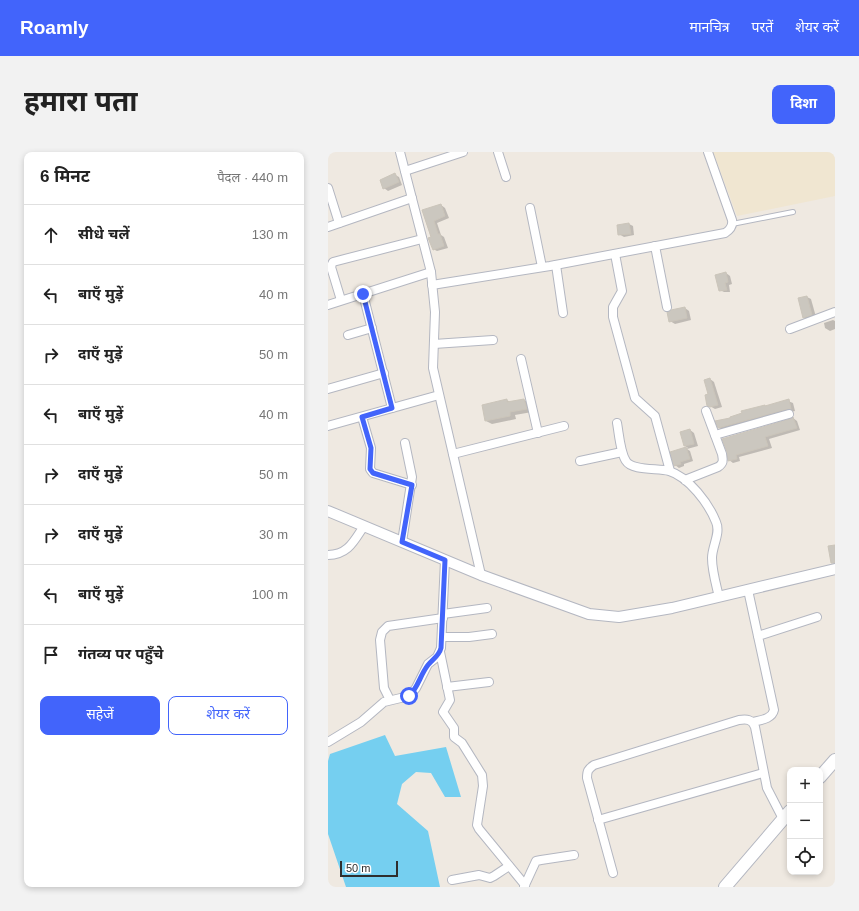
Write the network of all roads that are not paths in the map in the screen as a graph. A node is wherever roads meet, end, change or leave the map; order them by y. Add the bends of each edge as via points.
1 (400, 152) edge
2 (463, 152) edge
3 (498, 152) edge
4 (708, 152) edge
5 (405, 171) junction
6 (506, 177) dead end
7 (328, 188) edge
8 (412, 198) junction
9 (530, 208) dead end
10 (793, 212) dead end
11 (339, 223) junction
12 (732, 224) junction
13 (328, 227) edge
14 (422, 239) junction
15 (655, 246) junction
16 (615, 254) junction
17 (556, 265) junction
18 (542, 268) junction
19 (430, 272) junction
20 (432, 285) junction
21 (363, 294) junction
22 (341, 300) junction
23 (328, 304) edge
24 (667, 307) dead end
25 (835, 312) edge
26 (563, 313) dead end
27 (372, 328) junction
28 (790, 330) dead end
29 (348, 335) dead end
30 (493, 340) dead end
31 (434, 344) junction
32 (521, 359) dead end
33 (384, 373) junction
34 (328, 388) edge
35 (439, 395) junction
36 (392, 408) junction
37 (706, 411) dead end
38 (789, 414) dead end
39 (362, 417) junction
40 (616, 422) dead end
41 (328, 426) edge
42 (564, 426) dead end
43 (538, 433) junction
44 (715, 435) junction
45 (405, 443) dead end
46 (622, 452) junction
47 (453, 454) junction
48 (580, 460) dead end
49 (670, 471) junction
50 (685, 480) junction
51 (412, 485) junction
52 (328, 511) edge
53 (364, 526) junction
54 (402, 542) junction
55 (328, 554) edge
56 (445, 560) junction
57 (835, 569) edge
58 (481, 575) junction
59 (748, 590) junction
60 (720, 597) junction
61 (487, 608) dead end
62 (443, 616) junction
63 (817, 616) dead end
64 (492, 634) dead end
65 (758, 636) junction
66 (442, 637) junction
67 (440, 652) junction
68 (489, 682) dead end
69 (447, 687) junction
70 (390, 700) junction
71 (753, 722) junction
72 (328, 742) edge
73 (835, 760) edge
74 (763, 773) junction
75 (823, 774) edge
76 (787, 815) edge
77 (598, 820) junction
78 (574, 855) dead end
79 (509, 866) junction
80 (613, 873) dead end
81 (452, 880) dead end
82 (731, 884) edge
83 (525, 886) edge

1 - 5 street
2 - 5 street
3 - 6 street
4 - 12 street
5 - 8 street
7 - 11 street
8 - 11 street
8 - 14 street
9 - 18 street
10 - 12 lane
11 - 13 street
12 - 15 street via 725,233
14 - 19 street
14 - 22 street via 334,262 331,267
15 - 16 street
15 - 24 street
16 - 17 street
16 - 49 street via 622,290 613,307 613,317 635,398 655,416
17 - 18 street
17 - 26 street
18 - 20 street
19 - 20 street
19 - 21 street
20 - 31 street via 435,312
21 - 22 street
21 - 27 street
22 - 23 street
25 - 28 street
27 - 29 street
27 - 33 street
30 - 31 street
31 - 35 street via 433,368
32 - 43 street
33 - 34 street
33 - 36 street
35 - 36 street
35 - 47 street
36 - 39 street
37 - 44 street
38 - 44 street
39 - 41 street
39 - 51 street via 371,448 370,469 373,473
40 - 46 street
42 - 43 street
43 - 47 street
44 - 50 street via 722,454 722,464
45 - 51 street via 412,471
46 - 48 street
46 - 49 street via 630,466
47 - 58 street
49 - 50 street
50 - 60 street via 704,501 718,527 712,562
51 - 54 street
52 - 53 street
53 - 54 street
53 - 55 street via 348,548 336,555
54 - 56 street
56 - 58 street
56 - 62 street
57 - 59 street
58 - 60 street via 589,614 618,618
59 - 60 street
59 - 65 street
61 - 62 street
62 - 66 street
62 - 70 street via 388,626 384,629 380,640 382,677
63 - 65 street
64 - 66 street
65 - 71 street via 774,714
66 - 67 street
67 - 69 street
67 - 70 street via 424,670 413,692 403,698
68 - 69 street
69 - 79 street via 450,700 443,712 454,728 454,737 462,743 483,779 477,825
70 - 72 street
71 - 74 street
71 - 77 street via 747,719 739,720 589,768 587,778
73 - 75 main road
74 - 76 street via 769,794
74 - 77 street
76 - 82 main road
77 - 80 street
78 - 83 street via 536,861
79 - 81 street via 490,878 479,875
79 - 83 street

